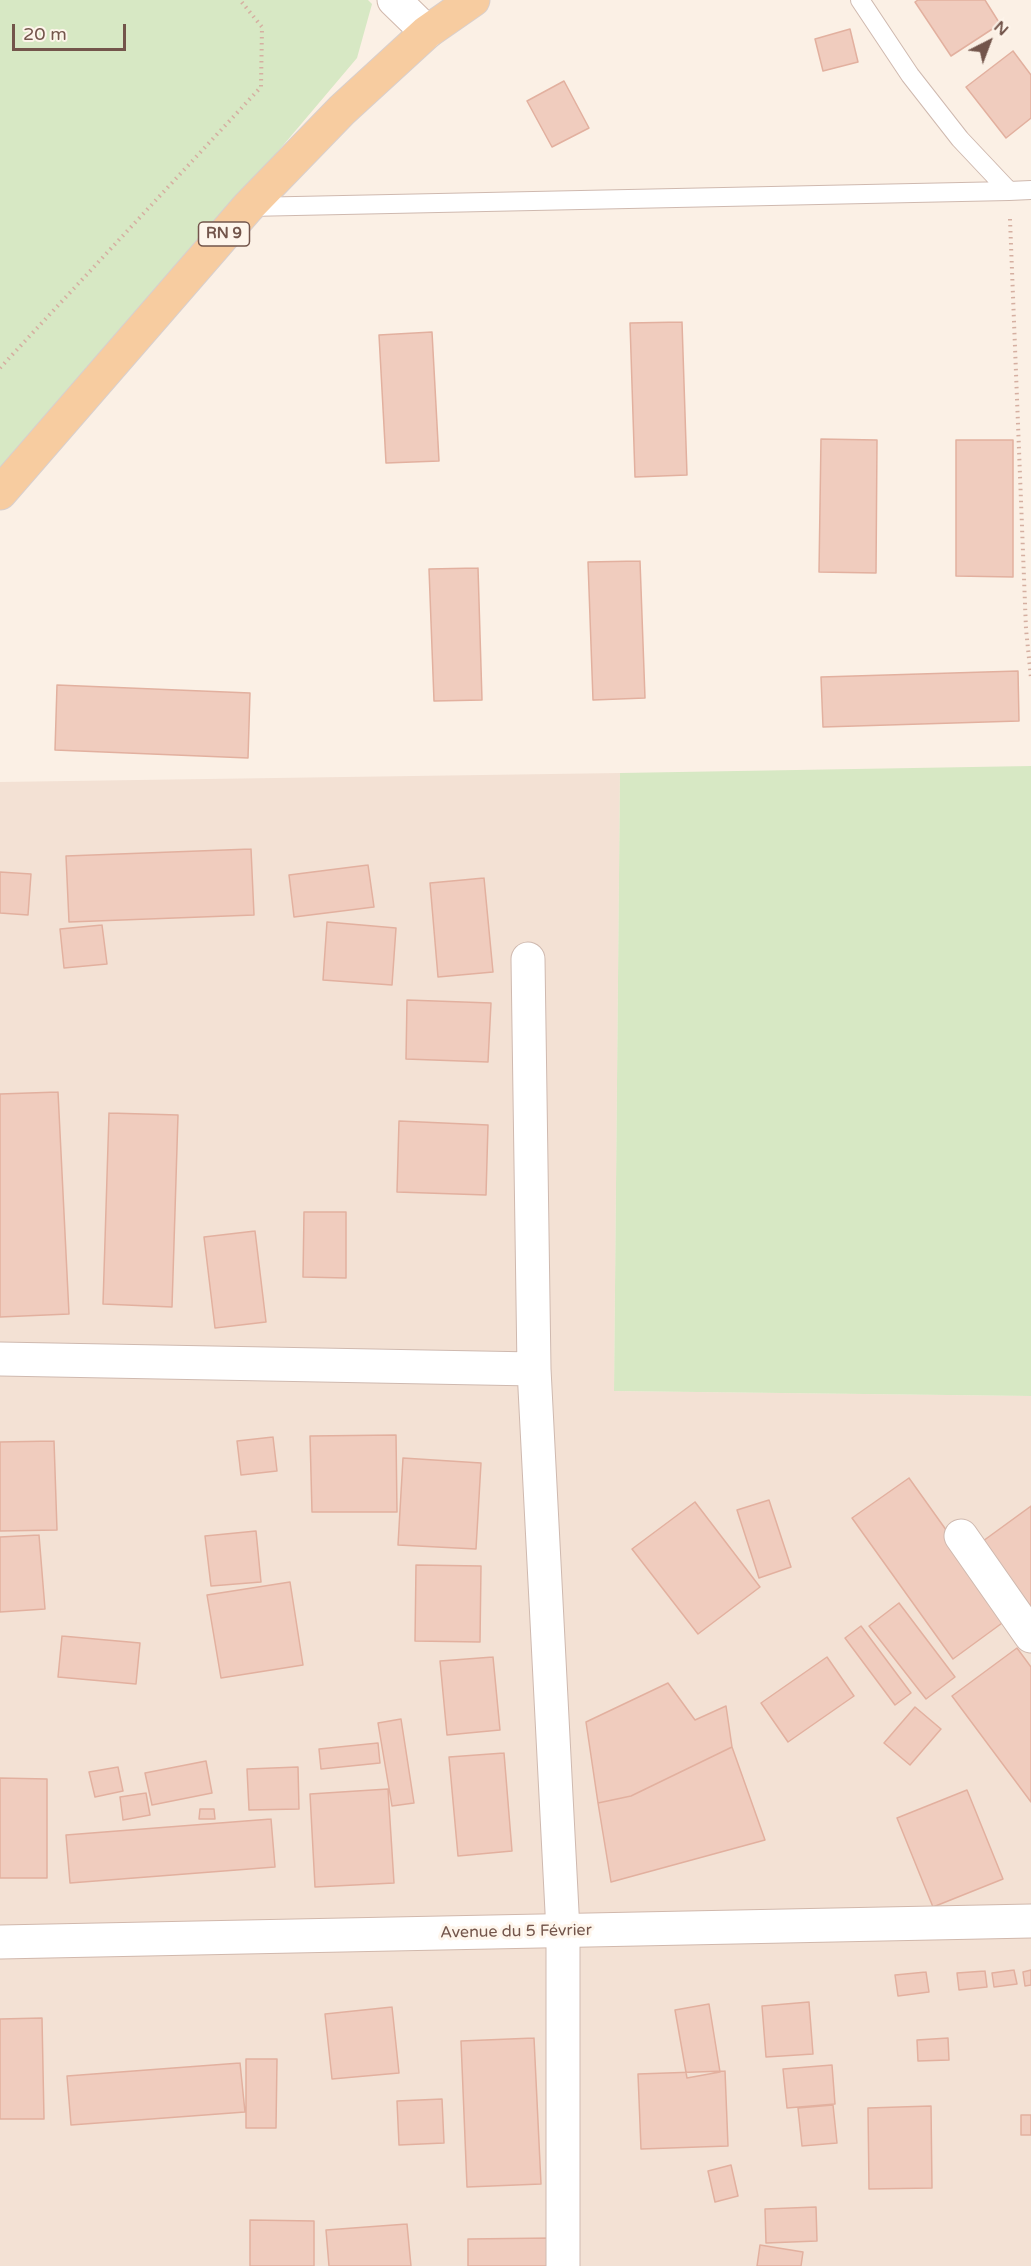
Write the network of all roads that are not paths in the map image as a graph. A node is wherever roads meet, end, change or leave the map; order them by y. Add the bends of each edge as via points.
1 (394, 0) edge
2 (473, 0) edge
3 (860, 0) edge
4 (427, 32) junction
5 (1031, 190) edge
6 (1009, 191) junction
7 (248, 207) junction
8 (0, 494) edge
9 (528, 959) dead end
10 (0, 1359) edge
11 (534, 1369) junction
12 (961, 1536) dead end
13 (1031, 1636) edge
14 (1031, 1921) edge
15 (563, 1931) junction
16 (0, 1941) edge
17 (563, 2266) edge

1 - 4 street
2 - 4 main road, RN 9
3 - 6 lane via 910,75 960,139
4 - 7 main road, RN 9 via 342,110
5 - 6 lane
6 - 7 lane
7 - 8 main road, RN 9
9 - 11 street
10 - 11 street
11 - 15 street
12 - 13 street
14 - 15 street, Avenue du 5 Février
15 - 16 street, Avenue du 5 Février
15 - 17 street

